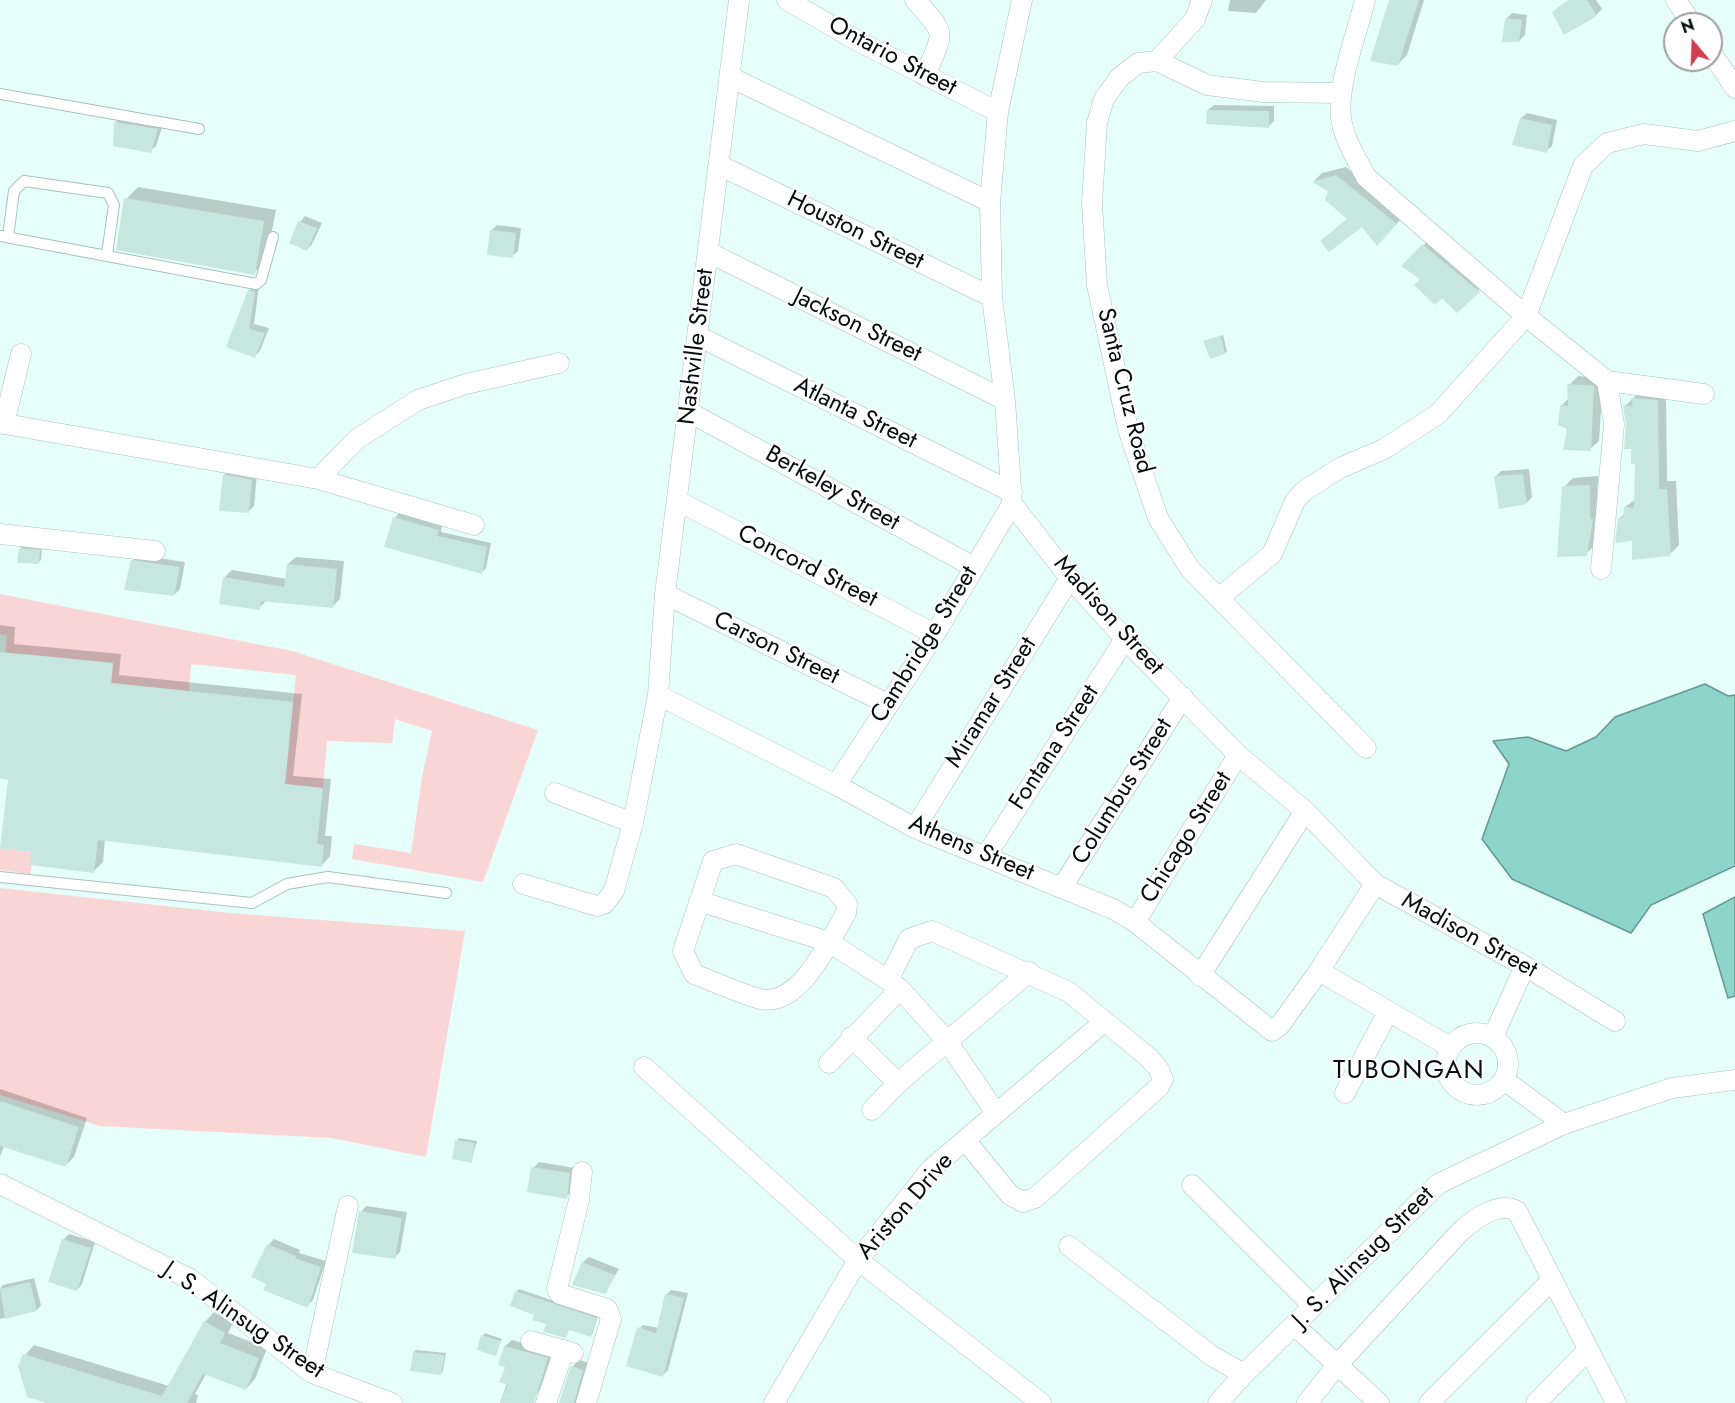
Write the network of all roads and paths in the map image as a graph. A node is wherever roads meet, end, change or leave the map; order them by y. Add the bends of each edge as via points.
1 (739, 0) edge
2 (787, 0) edge
3 (915, 0) edge
4 (1022, 0) edge
5 (1202, 0) edge
6 (1365, 0) edge
7 (1156, 61) junction
8 (1723, 70) edge
9 (925, 76) junction
10 (729, 77) junction
11 (1735, 88) edge
12 (1341, 93) junction
13 (0, 94) edge
14 (998, 112) junction
15 (199, 129) dead end
16 (1735, 131) edge
17 (719, 165) junction
18 (990, 202) junction
19 (4, 237) edge
20 (273, 237) dead end
21 (708, 252) junction
22 (107, 254) junction
23 (992, 297) junction
24 (1527, 316) junction
25 (698, 336) junction
26 (21, 354) dead end
27 (559, 363) dead end
28 (1607, 381) junction
29 (1704, 394) dead end
30 (1005, 400) junction
31 (689, 412) junction
32 (2, 424) edge
33 (318, 478) junction
34 (1012, 498) junction
35 (678, 501) junction
36 (474, 525) dead end
37 (0, 534) edge
38 (155, 551) dead end
39 (974, 567) junction
40 (1601, 569) dead end
41 (1070, 578) junction
42 (665, 594) junction
43 (1220, 597) junction
44 (935, 633) junction
45 (1125, 639) junction
46 (658, 695) junction
47 (1183, 697) junction
48 (888, 704) junction
49 (1366, 748) dead end
50 (1238, 755) junction
51 (836, 785) junction
52 (555, 793) dead end
53 (1305, 811) junction
54 (633, 823) junction
55 (915, 828) junction
56 (986, 856) junction
57 (0, 877) edge
58 (523, 884) dead end
59 (1375, 884) junction
60 (1062, 887) junction
61 (446, 893) dead end
62 (699, 901) junction
63 (1135, 922) junction
64 (829, 942) junction
65 (1525, 966) junction
66 (1319, 971) junction
67 (1029, 972) junction
68 (1200, 976) junction
69 (894, 985) junction
70 (1388, 1012) junction
71 (1105, 1021) junction
72 (1615, 1021) dead end
73 (1493, 1036) junction
74 (851, 1037) junction
75 (947, 1041) junction
76 (1450, 1047) junction
77 (829, 1063) dead end
78 (644, 1067) dead end
79 (1504, 1080) junction
80 (1735, 1080) edge
81 (898, 1083) junction
82 (1344, 1093) dead end
83 (872, 1110) dead end
84 (996, 1113) junction
85 (1564, 1124) junction
86 (965, 1140) junction
87 (582, 1172) dead end
88 (0, 1184) edge
89 (1192, 1185) dead end
90 (348, 1206) dead end
91 (1069, 1246) dead end
92 (858, 1260) junction
93 (1552, 1280) junction
94 (1313, 1306) junction
95 (1295, 1326) junction
96 (531, 1341) dead end
97 (1587, 1351) junction
98 (1338, 1364) junction
99 (312, 1373) junction
100 (1244, 1374) junction
101 (392, 1403) edge
102 (546, 1403) edge
103 (586, 1403) edge
104 (774, 1403) edge
105 (1041, 1403) edge
106 (1218, 1403) edge
107 (1307, 1403) edge
108 (1379, 1403) edge
109 (1429, 1403) edge
110 (1536, 1403) edge
111 (1616, 1403) edge

1 - 10 street, Nashville Street
2 - 9 street, Ontario Street
3 - 9 street via 940,28
4 - 14 street
5 - 7 street, Santa Cruz Road via 1195,20
6 - 12 street
7 - 12 street via 1207,85 1263,92
7 - 43 street, Santa Cruz Road via 1138,63 1119,78 1104,99 1097,123 1092,203 1097,285 1128,429 1158,518 1190,569
8 - 11 street
9 - 14 street, Ontario Street
10 - 17 street, Nashville Street
10 - 18 street
12 - 24 street via 1341,118 1366,177
13 - 15 lane
14 - 18 street
16 - 24 street via 1698,141 1644,134 1607,143 1583,166
17 - 21 street, Nashville Street
17 - 23 street, Houston Street
18 - 23 street
19 - 22 lane
19 - 22 lane via 14,191 24,181 108,193 114,205
20 - 22 lane via 261,280 256,284
21 - 25 street, Nashville Street
21 - 30 street, Jackson Street
23 - 30 street
24 - 28 street
24 - 43 street via 1438,414 1304,491 1295,501 1272,554
25 - 31 street, Nashville Street
25 - 34 street, Atlanta Street
26 - 32 street
27 - 33 street via 466,384 418,400 357,439
28 - 29 street
28 - 40 street via 1614,424
30 - 34 street
31 - 35 street, Nashville Street
31 - 39 street, Berkeley Street
32 - 33 street
33 - 36 street
34 - 39 street, Cambridge Street
34 - 41 street, Madison Street
35 - 42 street, Nashville Street
35 - 44 street, Concord Street
37 - 38 street
39 - 44 street, Cambridge Street
41 - 45 street, Madison Street
41 - 55 street, Miramar Street
42 - 46 street, Nashville Street
42 - 48 street, Carson Street
43 - 49 street, Santa Cruz Road
44 - 48 street, Cambridge Street
45 - 47 street, Madison Street
45 - 56 street, Fontana Street
46 - 51 street, Athens Street
46 - 54 street, Nashville Street
47 - 50 street, Madison Street
47 - 60 street, Columbus Street
48 - 51 street, Cambridge Street
50 - 53 street, Madison Street
50 - 63 street, Chicago Street
51 - 55 street, Athens Street
52 - 54 street
53 - 59 street, Madison Street
53 - 68 street
54 - 58 street, Nashville Street via 614,891 604,904 597,906
55 - 56 street, Athens Street
56 - 60 street, Athens Street
57 - 61 lane via 252,903 287,884 328,877
59 - 65 street, Madison Street
59 - 66 street
60 - 63 street, Athens Street
62 - 64 street
62 - 64 street via 713,861 736,854 834,888 847,904
62 - 64 street via 683,951 688,965 694,974 760,999 775,1000 789,995
63 - 68 street, Athens Street
64 - 69 street
65 - 72 street, Madison Street
65 - 73 street
66 - 68 street, Athens Street via 1276,1030 1267,1030
66 - 70 street
67 - 69 street via 932,931 909,939
67 - 71 street via 1069,992
67 - 75 street
69 - 74 street
69 - 75 street
70 - 76 street
70 - 82 street
71 - 84 street, Ariston Drive
71 - 86 street via 1158,1068 1163,1079 1159,1088 1035,1198 1018,1201
73 - 76 street via 1478,1032 1462,1036
73 - 79 street via 1505,1048 1509,1064
74 - 77 street
74 - 81 street
75 - 81 street
75 - 84 street
76 - 79 street via 1445,1062 1448,1079 1460,1091 1476,1096 1492,1092
78 - 92 street
79 - 85 street
80 - 85 street, J. S. Alinsug Street via 1672,1088
81 - 83 street
84 - 86 street, Ariston Drive
85 - 94 street, J. S. Alinsug Street via 1438,1184
86 - 92 street, Ariston Drive via 932,1168
87 - 103 street via 557,1289 560,1294 607,1309 610,1314
88 - 99 street, J. S. Alinsug Street via 190,1279
89 - 94 street
90 - 99 street
91 - 100 street via 1212,1356
92 - 104 street, Ariston Drive
92 - 105 street
93 - 97 street
93 - 98 street via 1517,1211 1501,1207 1460,1232
93 - 109 street
94 - 95 street, J. S. Alinsug Street
95 - 98 street
95 - 100 street, J. S. Alinsug Street
96 - 102 street via 569,1351
97 - 110 street
97 - 111 street
98 - 107 street
98 - 108 street
99 - 101 street, J. S. Alinsug Street
100 - 106 street, J. S. Alinsug Street

